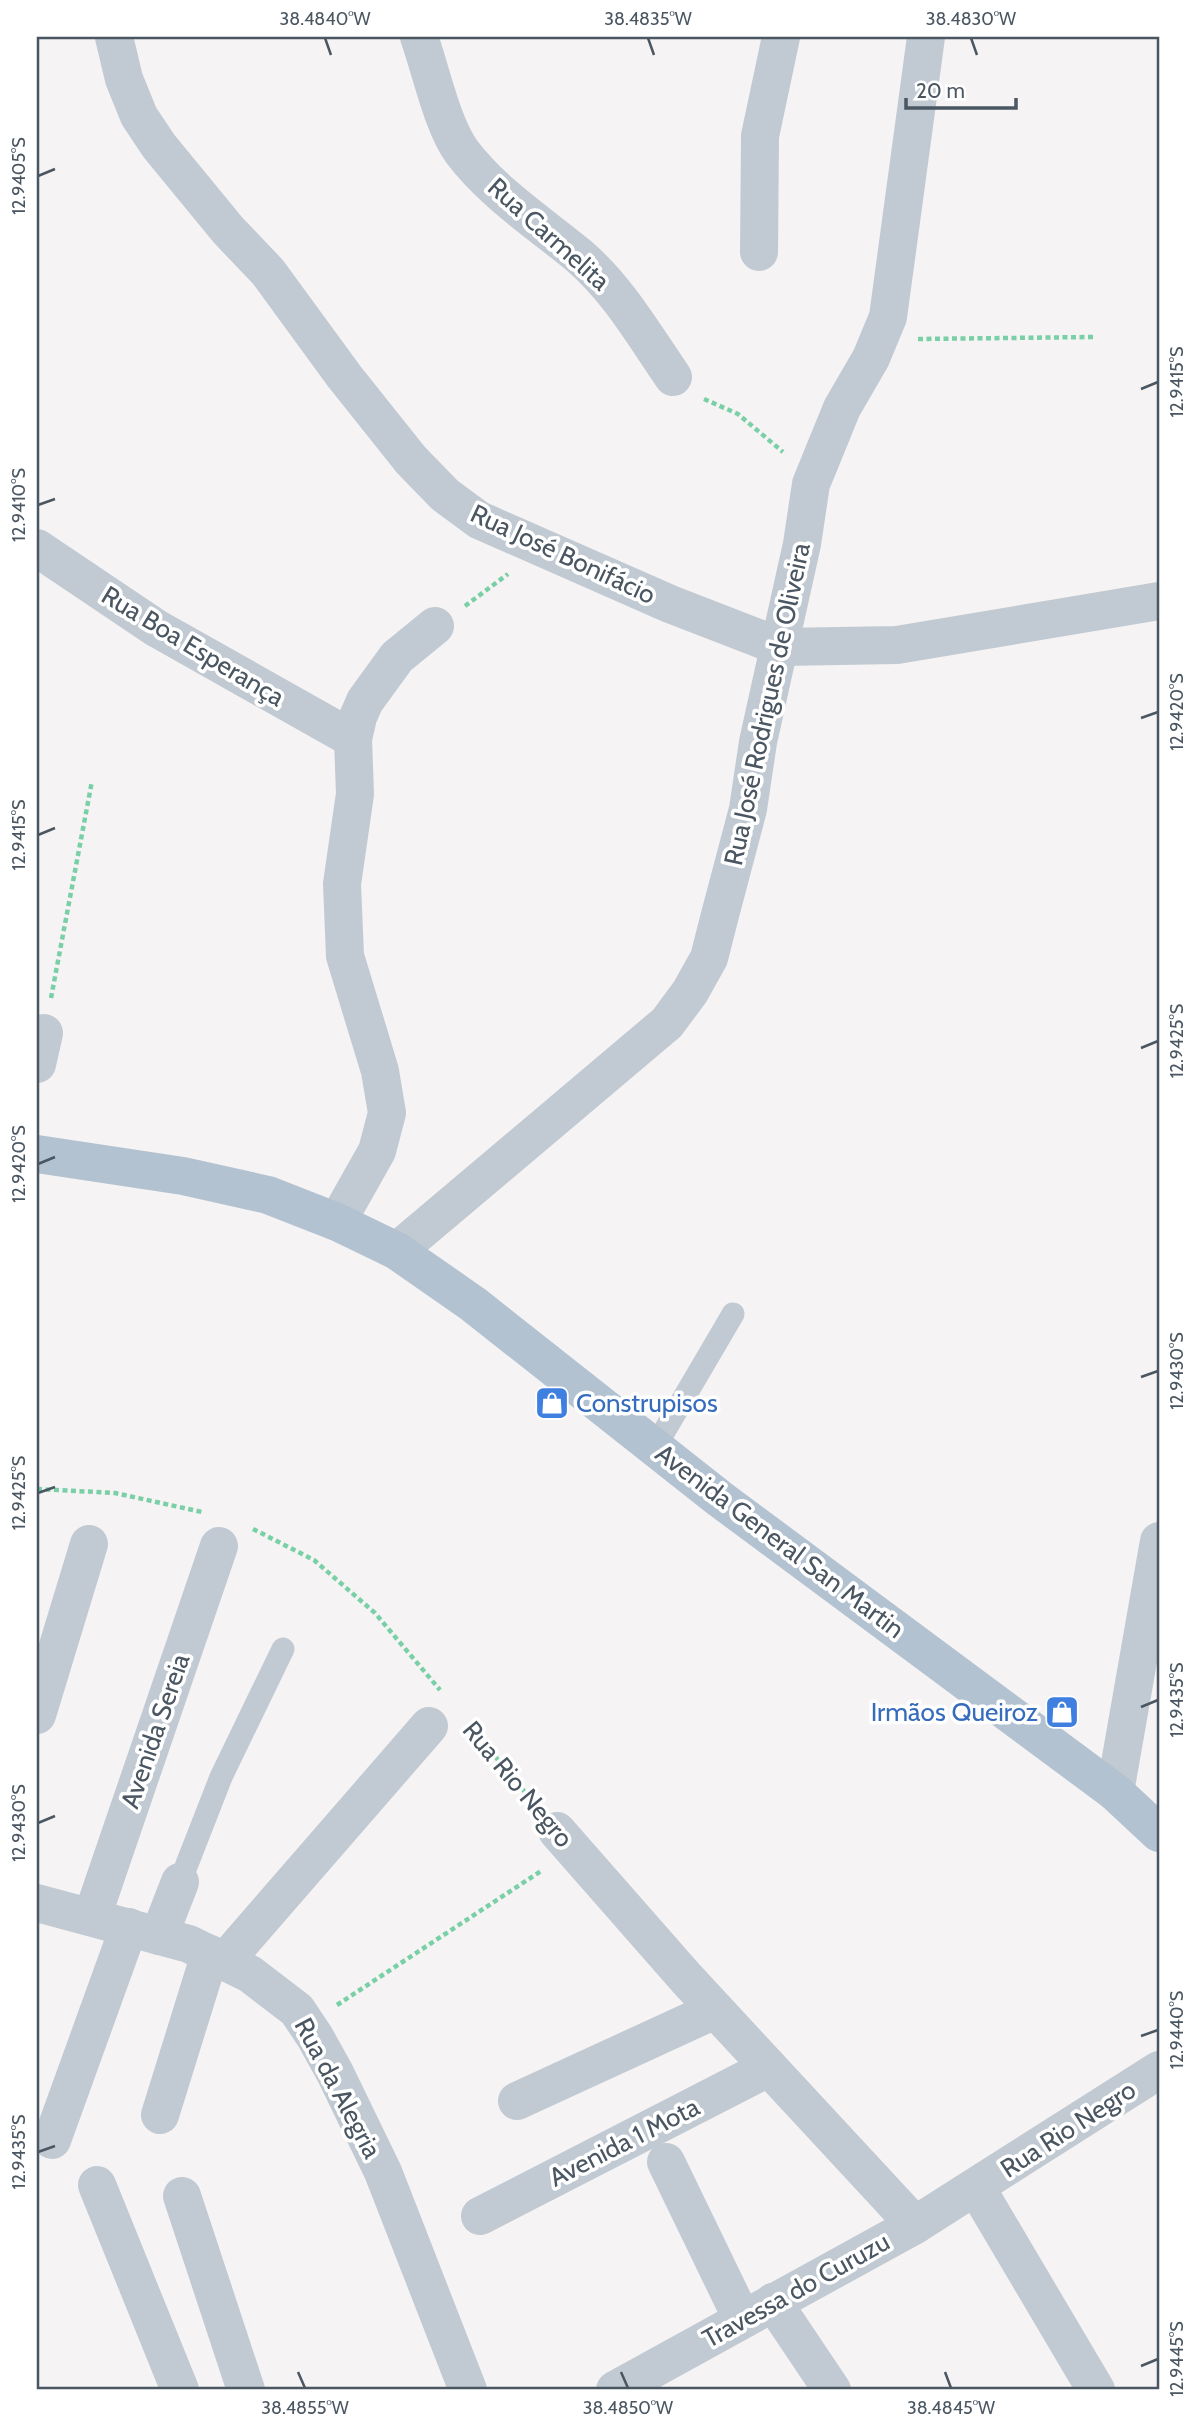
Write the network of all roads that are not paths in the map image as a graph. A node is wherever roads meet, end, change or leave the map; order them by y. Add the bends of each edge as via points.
1 (114, 37) edge
2 (419, 37) edge
3 (781, 37) edge
4 (926, 37) edge
5 (759, 252) dead end
6 (673, 377) road end
7 (37, 548) edge
8 (1159, 601) edge
9 (435, 626) road end
10 (781, 647) junction
11 (353, 739) junction
12 (37, 1154) edge
13 (337, 1222) junction
14 (397, 1251) junction
15 (733, 1314) dead end
16 (655, 1447) junction
17 (224, 1528) road end
18 (1159, 1541) edge
19 (89, 1544) dead end
20 (283, 1649) dead end
21 (445, 1713) road end
22 (37, 1715) edge
23 (1115, 1792) junction
24 (1159, 1833) edge
25 (565, 1840) road end
26 (180, 1882) joint
27 (37, 1903) edge
28 (92, 1917) junction
29 (144, 1931) junction
30 (218, 1958) junction
31 (715, 2010) junction
32 (768, 2068) junction
33 (1159, 2070) edge
34 (517, 2101) dead end
35 (160, 2115) dead end
36 (52, 2140) dead end
37 (666, 2162) dead end
38 (97, 2185) dead end
39 (976, 2187) junction
40 (182, 2196) dead end
41 (480, 2217) dead end
42 (915, 2225) junction
43 (758, 2311) junction
44 (180, 2390) edge
45 (246, 2390) edge
46 (468, 2390) edge
47 (615, 2390) edge
48 (832, 2390) edge
49 (1096, 2390) edge

1 - 10 street, Rua José Bonifácio via 139,116 159,146 268,272 344,376 445,495 479,520
2 - 6 street, Rua Carmelita via 461,150 507,198 602,279
3 - 5 street via 760,136
4 - 10 street, Rua José Rodrigues de Oliveira via 888,317 842,408 811,484
7 - 11 street, Rua Boa Esperança via 156,628
8 - 10 street, Rua José Bonifácio via 897,645
9 - 11 street via 397,657 365,701
10 - 14 street, Rua José Rodrigues de Oliveira via 758,742 748,809 709,958 690,992 667,1023
11 - 13 street via 355,794 342,884 345,956 380,1071 387,1113 377,1151
12 - 13 main road, Avenida General San Martin via 183,1176 268,1195
13 - 14 main road, Avenida General San Martin
14 - 16 main road, Avenida General San Martin via 473,1304
15 - 16 lane
16 - 23 main road, Avenida General San Martin
17 - 28 street, Avenida Sereia
18 - 23 street
19 - 22 street
20 - 26 lane via 221,1777
21 - 30 street
23 - 24 main road, Avenida General San Martin
25 - 31 street, Rua Rio Negro
26 - 29 street
27 - 28 street, Rua da Alegria
28 - 29 street, Rua da Alegria
29 - 30 street, Rua da Alegria
29 - 36 street
30 - 35 street
30 - 46 street, Rua da Alegria via 250,1974 297,2010 315,2037 383,2172
31 - 32 street, Rua Rio Negro
31 - 34 street
32 - 41 street, Avenida 1 Mota
32 - 42 street, Rua Rio Negro
33 - 39 street, Rua Rio Negro
37 - 43 street
38 - 44 street
39 - 42 street, Travessa do Curuzu
39 - 49 street
40 - 45 street
42 - 43 street, Travessa do Curuzu
43 - 47 street, Travessa do Curuzu
43 - 48 street

